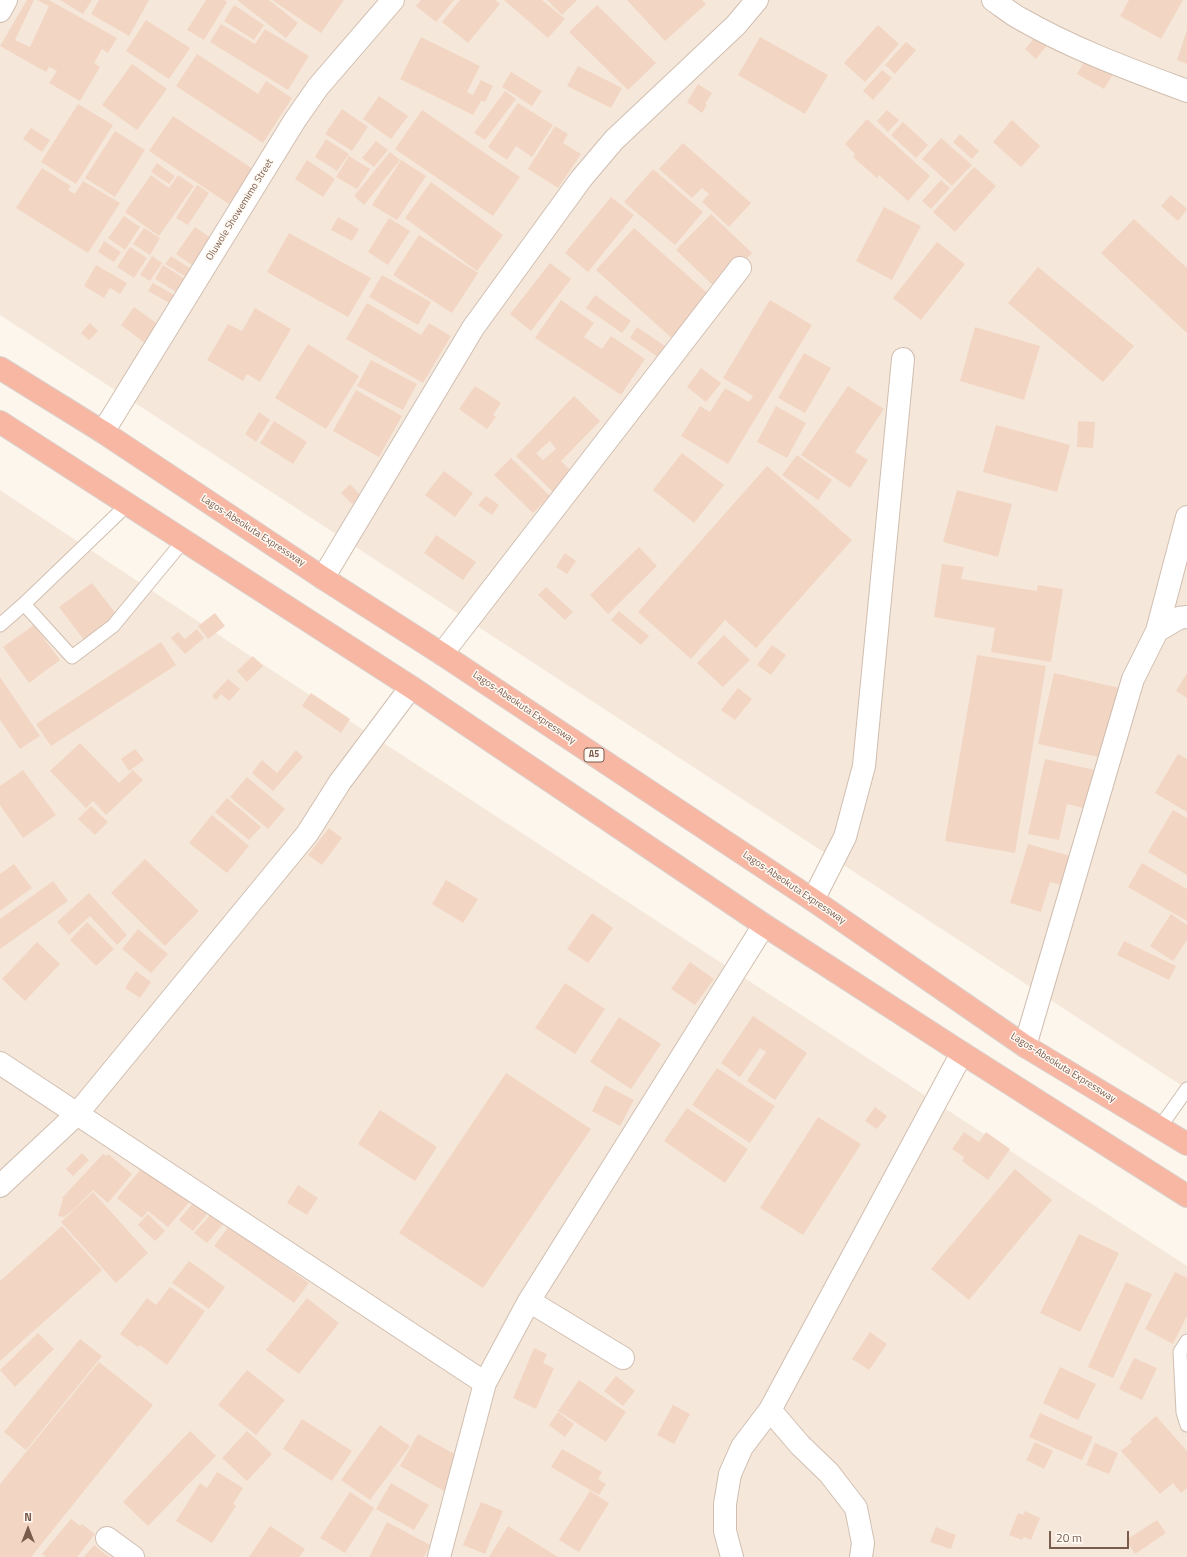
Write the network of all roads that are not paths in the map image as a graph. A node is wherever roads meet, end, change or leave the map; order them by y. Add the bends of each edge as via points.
1 (6, 0) edge
2 (392, 0) edge
3 (757, 0) edge
4 (993, 0) edge
5 (0, 10) edge
6 (1187, 91) edge
7 (740, 268) dead end
8 (903, 359) dead end
9 (0, 368) edge
10 (0, 422) edge
11 (103, 432) junction
12 (128, 504) junction
13 (1187, 517) edge
14 (184, 540) junction
15 (323, 578) junction
16 (24, 604) junction
17 (1187, 617) edge
18 (0, 625) edge
19 (1157, 631) junction
20 (442, 654) junction
21 (411, 687) junction
22 (813, 900) junction
23 (764, 925) junction
24 (1025, 1046) junction
25 (962, 1053) junction
26 (0, 1063) edge
27 (1187, 1088) edge
28 (77, 1114) junction
29 (1160, 1127) junction
30 (1187, 1144) edge
31 (0, 1186) edge
32 (1187, 1196) edge
33 (529, 1301) junction
34 (1187, 1342) edge
35 (623, 1358) dead end
36 (485, 1383) junction
37 (770, 1410) junction
38 (1187, 1425) edge
39 (107, 1538) dead end
40 (133, 1557) edge
41 (439, 1557) edge
42 (732, 1557) edge
43 (860, 1557) edge

1 - 5 street
2 - 11 street, Oluwole Showemimo Street via 318,87 295,120
3 - 15 street via 736,24 614,140 581,179 473,328
4 - 6 street via 1020,19 1074,46
7 - 20 street
8 - 22 street via 864,766 845,837
9 - 11 highway, Lagos-Abeokuta Expressway / A5
10 - 12 highway
11 - 15 highway, Lagos-Abeokuta Expressway / A5
12 - 14 highway
12 - 16 lane
13 - 19 street
14 - 16 lane via 113,626 72,657
14 - 21 highway
15 - 20 highway, Lagos-Abeokuta Expressway / A5
16 - 18 lane
17 - 19 street via 1179,618
19 - 24 street via 1133,678
20 - 22 highway, Lagos-Abeokuta Expressway / A5
21 - 23 highway
21 - 28 street via 340,782 307,834
22 - 24 highway, Lagos-Abeokuta Expressway / A5
23 - 25 highway
23 - 33 street
24 - 29 highway, Lagos-Abeokuta Expressway / A5
25 - 32 highway
25 - 37 street
26 - 28 street
27 - 29 lane
28 - 31 street
28 - 36 street
29 - 30 highway, Lagos-Abeokuta Expressway / A5
33 - 35 street
33 - 36 street
34 - 38 lane via 1180,1352 1183,1412
36 - 41 street
37 - 42 street via 742,1447 730,1474 724,1531
37 - 43 street via 800,1445 829,1473 856,1508 863,1543
39 - 40 street

